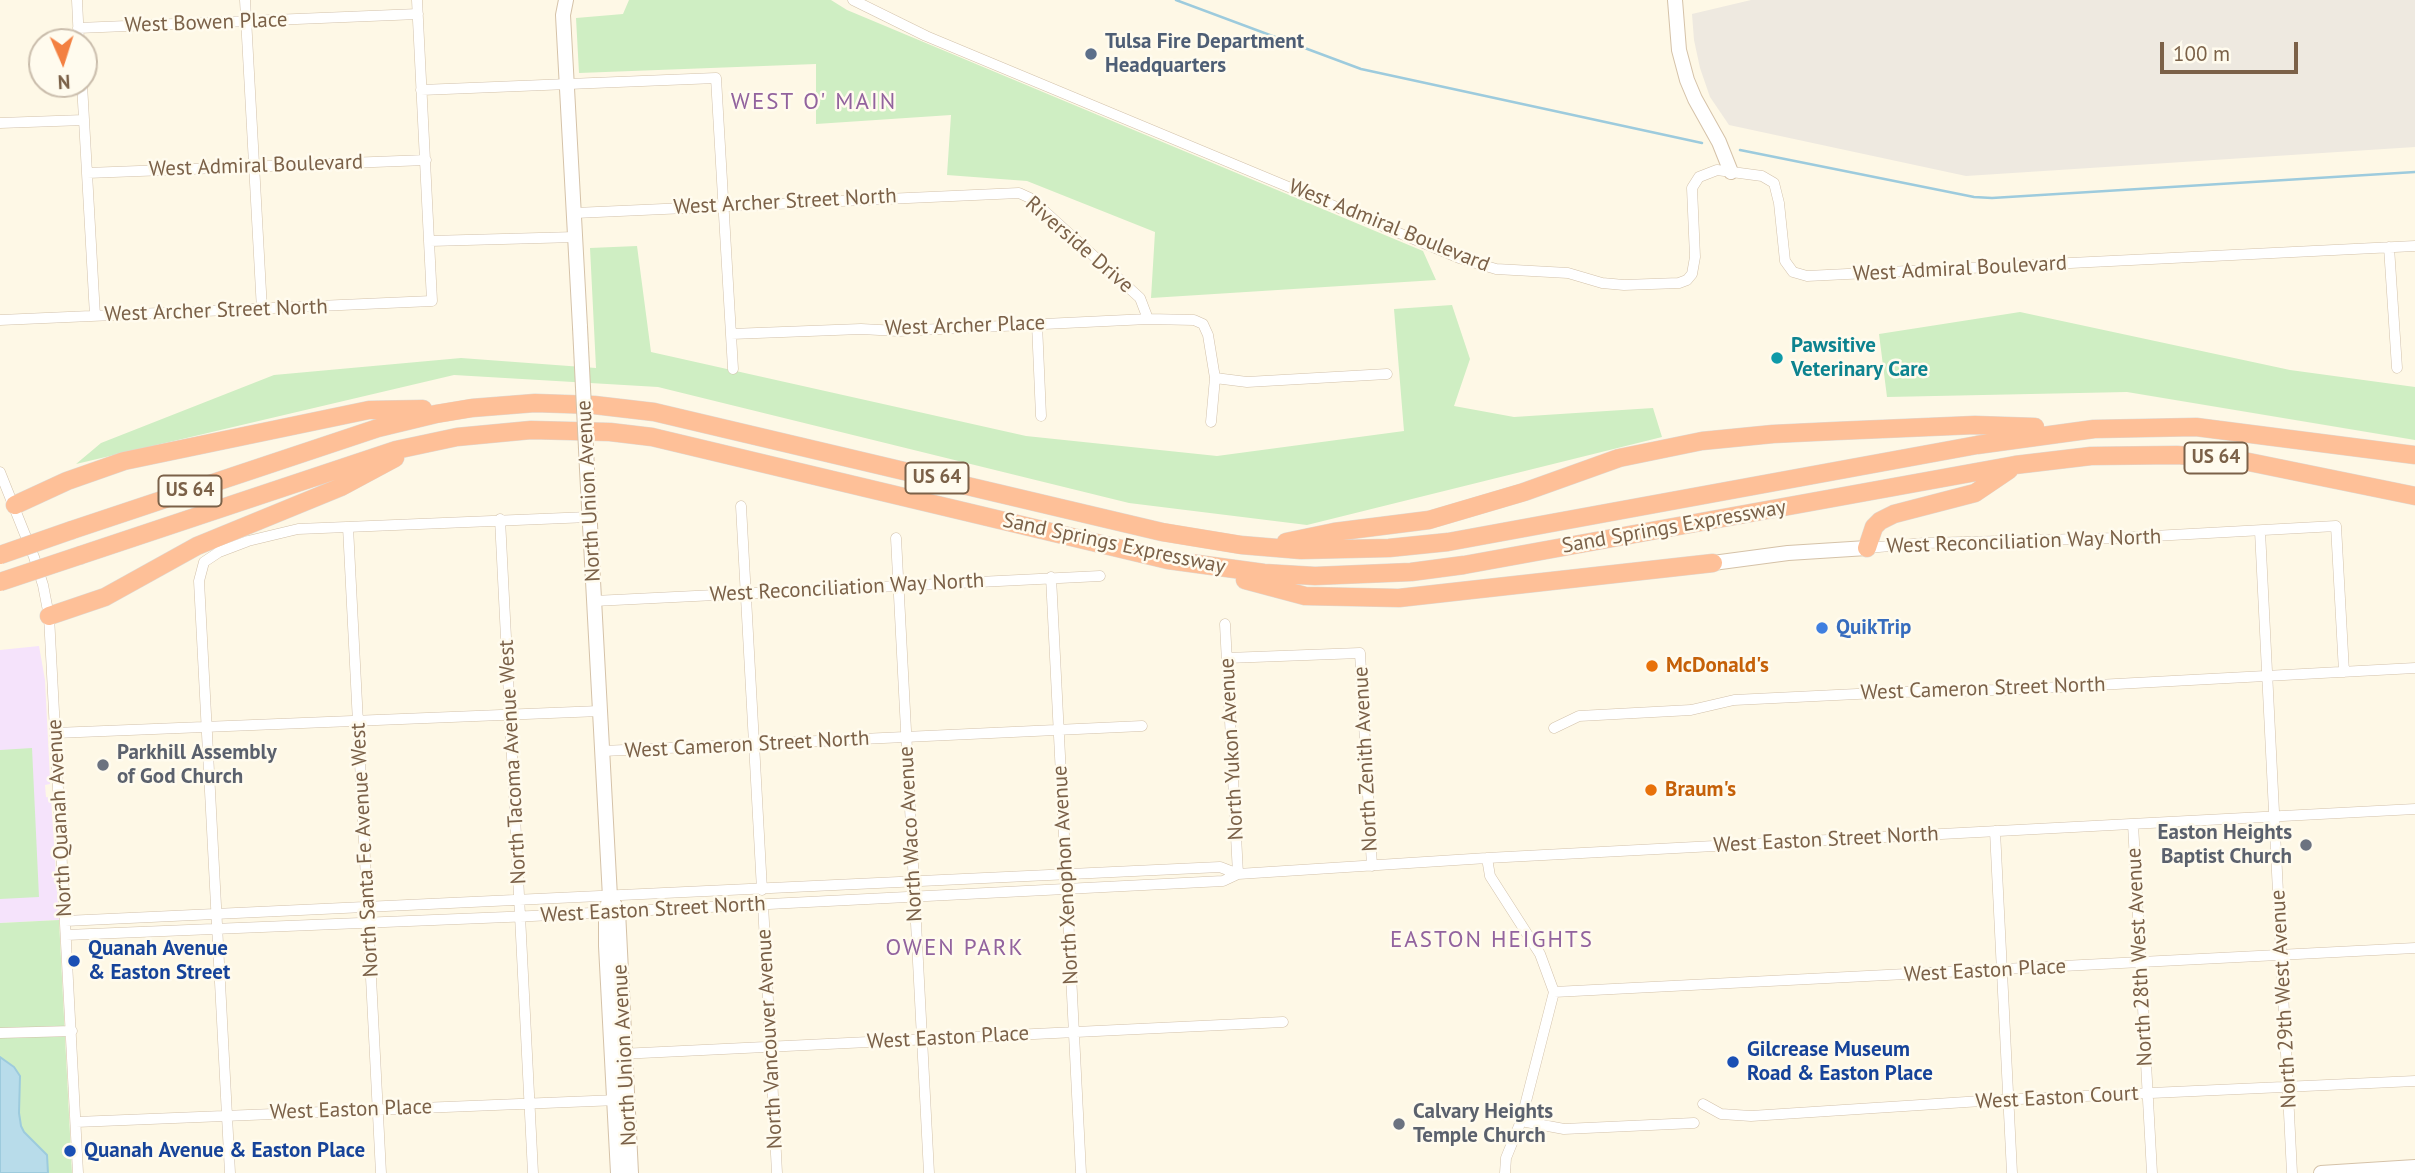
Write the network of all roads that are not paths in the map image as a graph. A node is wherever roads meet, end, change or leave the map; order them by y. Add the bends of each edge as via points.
1 (77, 0) edge
2 (245, 0) edge
3 (417, 0) edge
4 (566, 0) edge
5 (853, 0) edge
6 (1675, 0) edge
7 (418, 14) junction
8 (246, 21) junction
9 (78, 27) joint
10 (568, 85) junction
11 (421, 90) junction
12 (83, 98) edge
13 (84, 120) junction
14 (0, 123) edge
15 (426, 160) junction
16 (256, 166) junction
17 (1731, 172) junction
18 (86, 173) junction
19 (995, 192) joint
20 (725, 205) junction
21 (575, 213) junction
22 (576, 237) junction
23 (430, 241) junction
24 (2415, 246) edge
25 (2389, 247) junction
26 (262, 310) junction
27 (95, 316) junction
28 (1148, 319) junction
29 (0, 320) edge
30 (1037, 324) junction
31 (731, 334) junction
32 (2397, 368) dead end
33 (733, 369) dead end
34 (1387, 374) dead end
35 (1215, 378) junction
36 (472, 408) junction
37 (1041, 416) dead end
38 (1211, 422) dead end
39 (2094, 429) junction
40 (425, 443) junction
41 (2415, 457) edge
42 (2015, 466) junction
43 (0, 472) edge
44 (2415, 496) edge
45 (15, 505) junction
46 (741, 506) dead end
47 (589, 517) junction
48 (500, 519) junction
49 (348, 527) junction
50 (2260, 531) junction
51 (896, 538) dead end
52 (1263, 547) junction
53 (1867, 548) junction
54 (0, 555) edge
55 (1168, 560) junction
56 (1706, 565) joint
57 (1100, 576) dead end
58 (1051, 577) junction
59 (0, 582) edge
60 (899, 586) junction
61 (747, 595) junction
62 (594, 601) junction
63 (49, 616) junction
64 (1225, 624) dead end
65 (1227, 658) junction
66 (2415, 668) edge
67 (2344, 672) junction
68 (2268, 677) junction
69 (600, 710) junction
70 (510, 714) junction
71 (358, 721) junction
72 (1142, 726) dead end
73 (207, 727) junction
74 (1554, 728) dead end
75 (1058, 730) junction
76 (55, 733) junction
77 (907, 737) junction
78 (755, 745) junction
79 (603, 751) junction
80 (2415, 809) edge
81 (2276, 817) junction
82 (2133, 824) junction
83 (1994, 831) junction
84 (1487, 858) junction
85 (1372, 866) junction
86 (1238, 874) junction
87 (1066, 875) junction
88 (914, 883) junction
89 (1067, 889) junction
90 (762, 890) junction
91 (777, 890) junction
92 (749, 891) junction
93 (915, 896) junction
94 (520, 901) junction
95 (763, 904) junction
96 (778, 904) junction
97 (750, 905) junction
98 (611, 906) junction
99 (368, 908) junction
100 (216, 914) junction
101 (520, 916) junction
102 (65, 921) junction
103 (369, 921) junction
104 (217, 928) junction
105 (66, 935) junction
106 (2415, 948) edge
107 (2281, 955) junction
108 (2141, 964) junction
109 (2000, 970) junction
110 (1555, 992) junction
111 (1283, 1022) dead end
112 (72, 1031) junction
113 (1074, 1032) junction
114 (0, 1033) edge
115 (920, 1039) junction
116 (770, 1047) junction
117 (618, 1054) junction
118 (2415, 1081) edge
119 (2288, 1086) junction
120 (2147, 1093) junction
121 (621, 1100) junction
122 (2008, 1100) junction
123 (530, 1103) junction
124 (1703, 1104) dead end
125 (378, 1109) junction
126 (227, 1115) junction
127 (1521, 1121) junction
128 (76, 1122) junction
129 (1694, 1123) dead end
130 (2415, 1167) edge
131 (79, 1173) edge
132 (230, 1173) edge
133 (381, 1173) edge
134 (533, 1173) edge
135 (618, 1173) edge
136 (631, 1173) edge
137 (777, 1173) edge
138 (929, 1173) edge
139 (1081, 1173) edge
140 (1504, 1173) edge
141 (2012, 1173) edge
142 (2152, 1173) edge
143 (2292, 1173) edge
144 (2321, 1173) edge

1 - 9 street
2 - 8 street
3 - 7 street
4 - 10 street, North Union Avenue
5 - 17 street, West Admiral Boulevard via 918,32 1496,270 1568,273 1624,285 1683,282 1695,267 1695,181 1717,170
6 - 17 street via 1687,80
7 - 8 street, West Bowen Place
7 - 11 street
8 - 9 street, West Bowen Place
8 - 16 street
10 - 11 street
10 - 20 street via 716,78
10 - 21 street, North Union Avenue
11 - 15 street
12 - 13 street
13 - 14 street
13 - 18 street
15 - 16 street, West Admiral Boulevard
15 - 23 street
16 - 18 street, West Admiral Boulevard
16 - 26 street
17 - 25 street, West Admiral Boulevard via 1762,176 1774,183 1786,261 1793,272 1807,276
18 - 27 street
19 - 20 street, West Archer Street North
19 - 28 street, Riverside Drive via 1030,198 1140,298
20 - 21 street, West Archer Street North
20 - 31 street
21 - 22 street, North Union Avenue
22 - 23 street
22 - 47 street, North Union Avenue, bridge
23 - 26 street, West Archer Street North via 432,302
24 - 25 street, West Admiral Boulevard
25 - 32 street
26 - 27 street, West Archer Street North
27 - 29 street, West Archer Street North
28 - 30 street, West Archer Place
28 - 35 street, West Archer Place via 1198,321 1208,332
30 - 31 street, West Archer Place
30 - 37 street
31 - 33 street
34 - 35 street via 1247,382
35 - 38 street
36 - 45 highway via 369,410 199,445 124,461
36 - 52 highway, Sand Springs Expressway / US 64 via 561,403 654,412 1162,532
36 - 54 highway, Sand Springs Expressway / US 64, bridge via 378,428
39 - 41 highway, Sand Springs Expressway / US 64 via 2196,427
39 - 52 highway, Sand Springs Expressway / US 64 via 2013,439 1428,544 1334,551
39 - 52 highway via 1975,425 1773,433 1702,441 1608,461 1429,520
40 - 55 highway, Sand Springs Expressway / US 64 via 531,430 652,437
40 - 59 highway, Sand Springs Expressway / US 64, bridge
40 - 63 highway via 341,487 197,546 105,597
42 - 44 highway, Sand Springs Expressway / US 64 via 2091,456 2177,455 2262,464
42 - 53 highway via 1975,493 1880,521
42 - 55 highway, Sand Springs Expressway / US 64 via 1464,565 1315,576
43 - 45 street, North Quanah Avenue
45 - 63 street, North Quanah Avenue
46 - 61 street
47 - 48 street
47 - 62 street, North Union Avenue
48 - 49 street
48 - 70 street, North Tacoma Avenue West
49 - 71 street, North Santa Fe Avenue West
49 - 73 street via 272,534 219,552 204,562 199,581
50 - 53 street, West Reconciliation Way North
50 - 67 street, West Reconciliation Way North via 2336,526
50 - 68 street, North 29th West Avenue
51 - 60 street, North Waco Avenue
53 - 56 street, West Reconciliation Way North
55 - 56 highway via 1305,596 1367,598 1451,594
57 - 58 street, West Reconciliation Way North
58 - 60 street, West Reconciliation Way North
58 - 75 street, North Xenophon Avenue
60 - 61 street, West Reconciliation Way North
60 - 77 street, North Waco Avenue
61 - 62 street, West Reconciliation Way North
61 - 78 street
62 - 69 street, North Union Avenue
63 - 76 street, North Quanah Avenue
64 - 65 street, North Yukon Avenue
65 - 85 street, North Zenith Avenue via 1360,653
65 - 86 street, North Yukon Avenue
66 - 67 street, West Cameron Street North
67 - 68 street, West Cameron Street North
68 - 74 street, West Cameron Street North via 1734,700 1691,710 1579,716
68 - 81 street, North 29th West Avenue
69 - 70 street
69 - 79 street, North Union Avenue
70 - 71 street
70 - 94 street, North Tacoma Avenue West
71 - 73 street
71 - 99 street, North Santa Fe Avenue West
72 - 75 street, West Cameron Street North
73 - 76 street
73 - 100 street
75 - 77 street, West Cameron Street North
75 - 87 street, North Xenophon Avenue
76 - 102 street, North Quanah Avenue
77 - 78 street, West Cameron Street North
77 - 88 street, North Waco Avenue
78 - 79 street, West Cameron Street North
78 - 90 street
79 - 98 street, North Union Avenue
80 - 81 street, West Easton Street North
81 - 82 street, West Easton Street North
81 - 107 street, North 29th West Avenue
82 - 83 street, West Easton Street North
82 - 108 street, North 28th West Avenue
83 - 84 street, West Easton Street North
83 - 109 street
84 - 85 street, West Easton Street North
84 - 110 street via 1490,876 1540,954
85 - 86 street, West Easton Street North
86 - 87 street, West Easton Street North via 1220,867
86 - 89 street, West Easton Street North via 1223,881
87 - 88 street, West Easton Street North
87 - 89 street, North Xenophon Avenue
88 - 91 street, West Easton Street North
88 - 93 street, North Waco Avenue
89 - 93 street, West Easton Street North
89 - 113 street, North Xenophon Avenue
90 - 91 street, West Easton Street North
90 - 92 street, West Easton Street North
91 - 96 street, North Vancouver Avenue
92 - 97 street, North Vancouver Avenue
92 - 98 street, West Easton Street North
93 - 96 street, West Easton Street North
93 - 115 street, North Waco Avenue
94 - 98 street, West Easton Street North
94 - 99 street, West Easton Street North
94 - 101 street, North Tacoma Avenue West
95 - 96 street, West Easton Street North
95 - 97 street, West Easton Street North
95 - 116 street, North Vancouver Avenue
97 - 98 street, West Easton Street North
98 - 101 street, West Easton Street North
98 - 117 street, North Union Avenue
99 - 100 street, West Easton Street North
99 - 103 street, North Santa Fe Avenue West
100 - 102 street, West Easton Street North
100 - 104 street
101 - 103 street, West Easton Street North
101 - 123 street, North Tacoma Avenue West
102 - 105 street, North Quanah Avenue
103 - 104 street, West Easton Street North
103 - 125 street, North Santa Fe Avenue West
104 - 105 street, West Easton Street North
104 - 126 street
105 - 112 street, North Quanah Avenue
106 - 107 street, West Easton Place
107 - 108 street, West Easton Place
107 - 119 street, North 29th West Avenue
108 - 109 street, West Easton Place
108 - 120 street, North 28th West Avenue
109 - 110 street, West Easton Place
109 - 122 street
110 - 127 street
111 - 113 street, West Easton Place
112 - 114 street
112 - 128 street, North Quanah Avenue
113 - 115 street, West Easton Place
113 - 139 street, North Xenophon Avenue
115 - 116 street, West Easton Place
115 - 138 street, North Waco Avenue
116 - 117 street, West Easton Place
116 - 137 street, North Vancouver Avenue
117 - 121 street, North Union Avenue
118 - 119 street, West Easton Court
119 - 120 street, West Easton Court
119 - 143 street, North 29th West Avenue
120 - 122 street, West Easton Court
120 - 142 street, North 28th West Avenue
121 - 123 street, West Easton Place
121 - 135 street, North Union Avenue
121 - 136 street, North Union Avenue
122 - 124 street, West Easton Court via 1751,1116 1721,1114
122 - 141 street
123 - 125 street, West Easton Place
123 - 134 street, North Tacoma Avenue West
125 - 126 street, West Easton Place
125 - 133 street, North Santa Fe Avenue West
126 - 128 street, West Easton Place
126 - 132 street
127 - 129 street via 1564,1129
127 - 140 street
128 - 131 street, North Quanah Avenue
130 - 144 street

